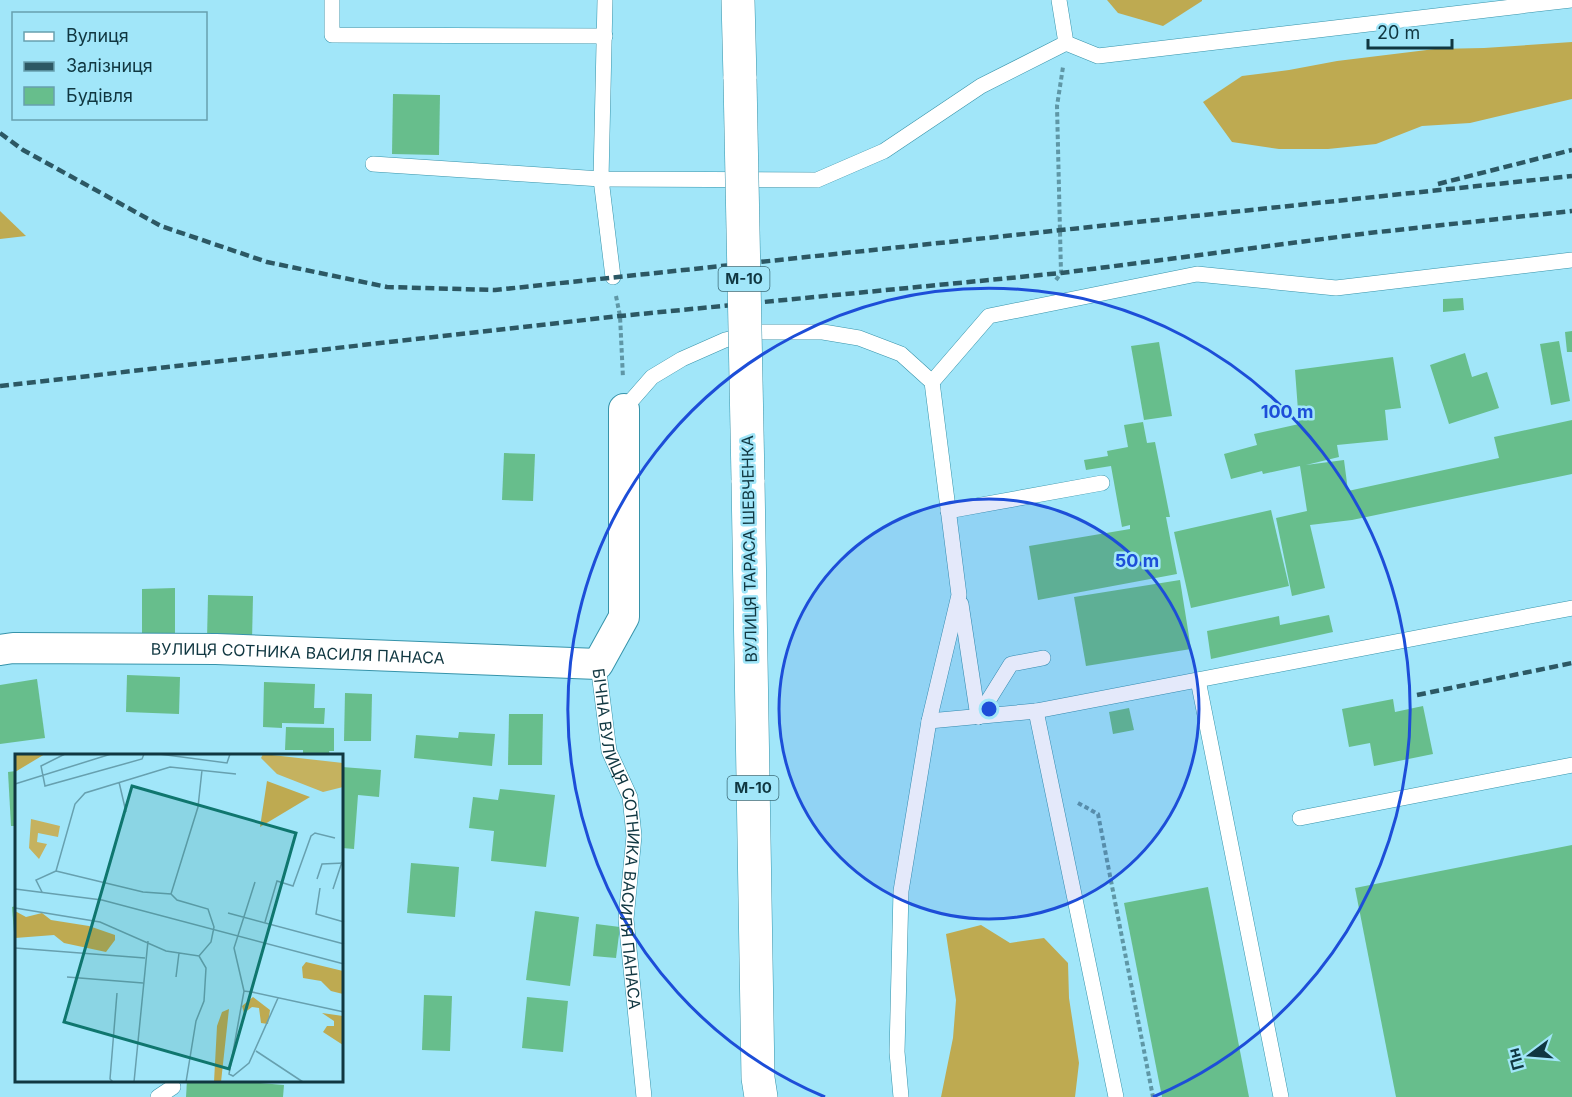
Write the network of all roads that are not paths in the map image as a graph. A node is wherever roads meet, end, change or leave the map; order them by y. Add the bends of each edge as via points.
1 (332, 0) edge
2 (605, 0) edge
3 (738, 0) edge
4 (1059, 0) edge
5 (1571, 0) edge
6 (605, 36) junction
7 (1066, 43) junction
8 (373, 164) dead end
9 (601, 179) junction
10 (1572, 260) edge
11 (613, 277) road end
12 (932, 382) junction
13 (624, 409) joint
14 (1102, 483) dead end
15 (948, 511) junction
16 (959, 595) junction
17 (1572, 608) edge
18 (0, 650) edge
19 (1043, 658) dead end
20 (598, 664) junction
21 (1198, 680) junction
22 (1036, 711) junction
23 (978, 717) junction
24 (929, 721) junction
25 (1572, 765) edge
26 (1300, 818) dead end
27 (173, 1088) dead end
28 (158, 1097) edge
29 (644, 1097) edge
30 (760, 1097) edge
31 (901, 1097) edge
32 (1116, 1097) edge
33 (1281, 1097) edge

1 - 6 lane via 332,35
2 - 6 lane
3 - 30 main road, ВУЛИЦЯ ТАРАСА ШЕВЧЕНКА / М-10, bridge
4 - 7 lane
5 - 7 lane via 1098,56
6 - 9 lane
7 - 9 lane via 981,86 884,151 817,180
8 - 9 lane
9 - 11 lane
10 - 12 lane via 1336,288 1197,274 989,316
12 - 13 lane via 901,354 859,338 824,332 760,332 725,340 682,359 652,377
12 - 15 lane
13 - 20 street, БІЧНА ВУЛИЦЯ СОТНИКА ВАСИЛЯ ПАНАСА via 624,617
14 - 15 lane
15 - 16 lane
16 - 23 lane
16 - 24 lane
17 - 21 lane
18 - 20 street, ВУЛИЦЯ СОТНИКА ВАСИЛЯ ПАНАСА via 216,649
19 - 23 lane via 1011,664
20 - 29 lane, БІЧНА ВУЛИЦЯ СОТНИКА ВАСИЛЯ ПАНАСА via 609,751 630,797 634,836 626,919
21 - 22 lane
21 - 33 lane
22 - 23 lane
22 - 32 lane
23 - 24 lane
24 - 31 lane via 901,891 897,1052
25 - 26 lane
27 - 28 lane

